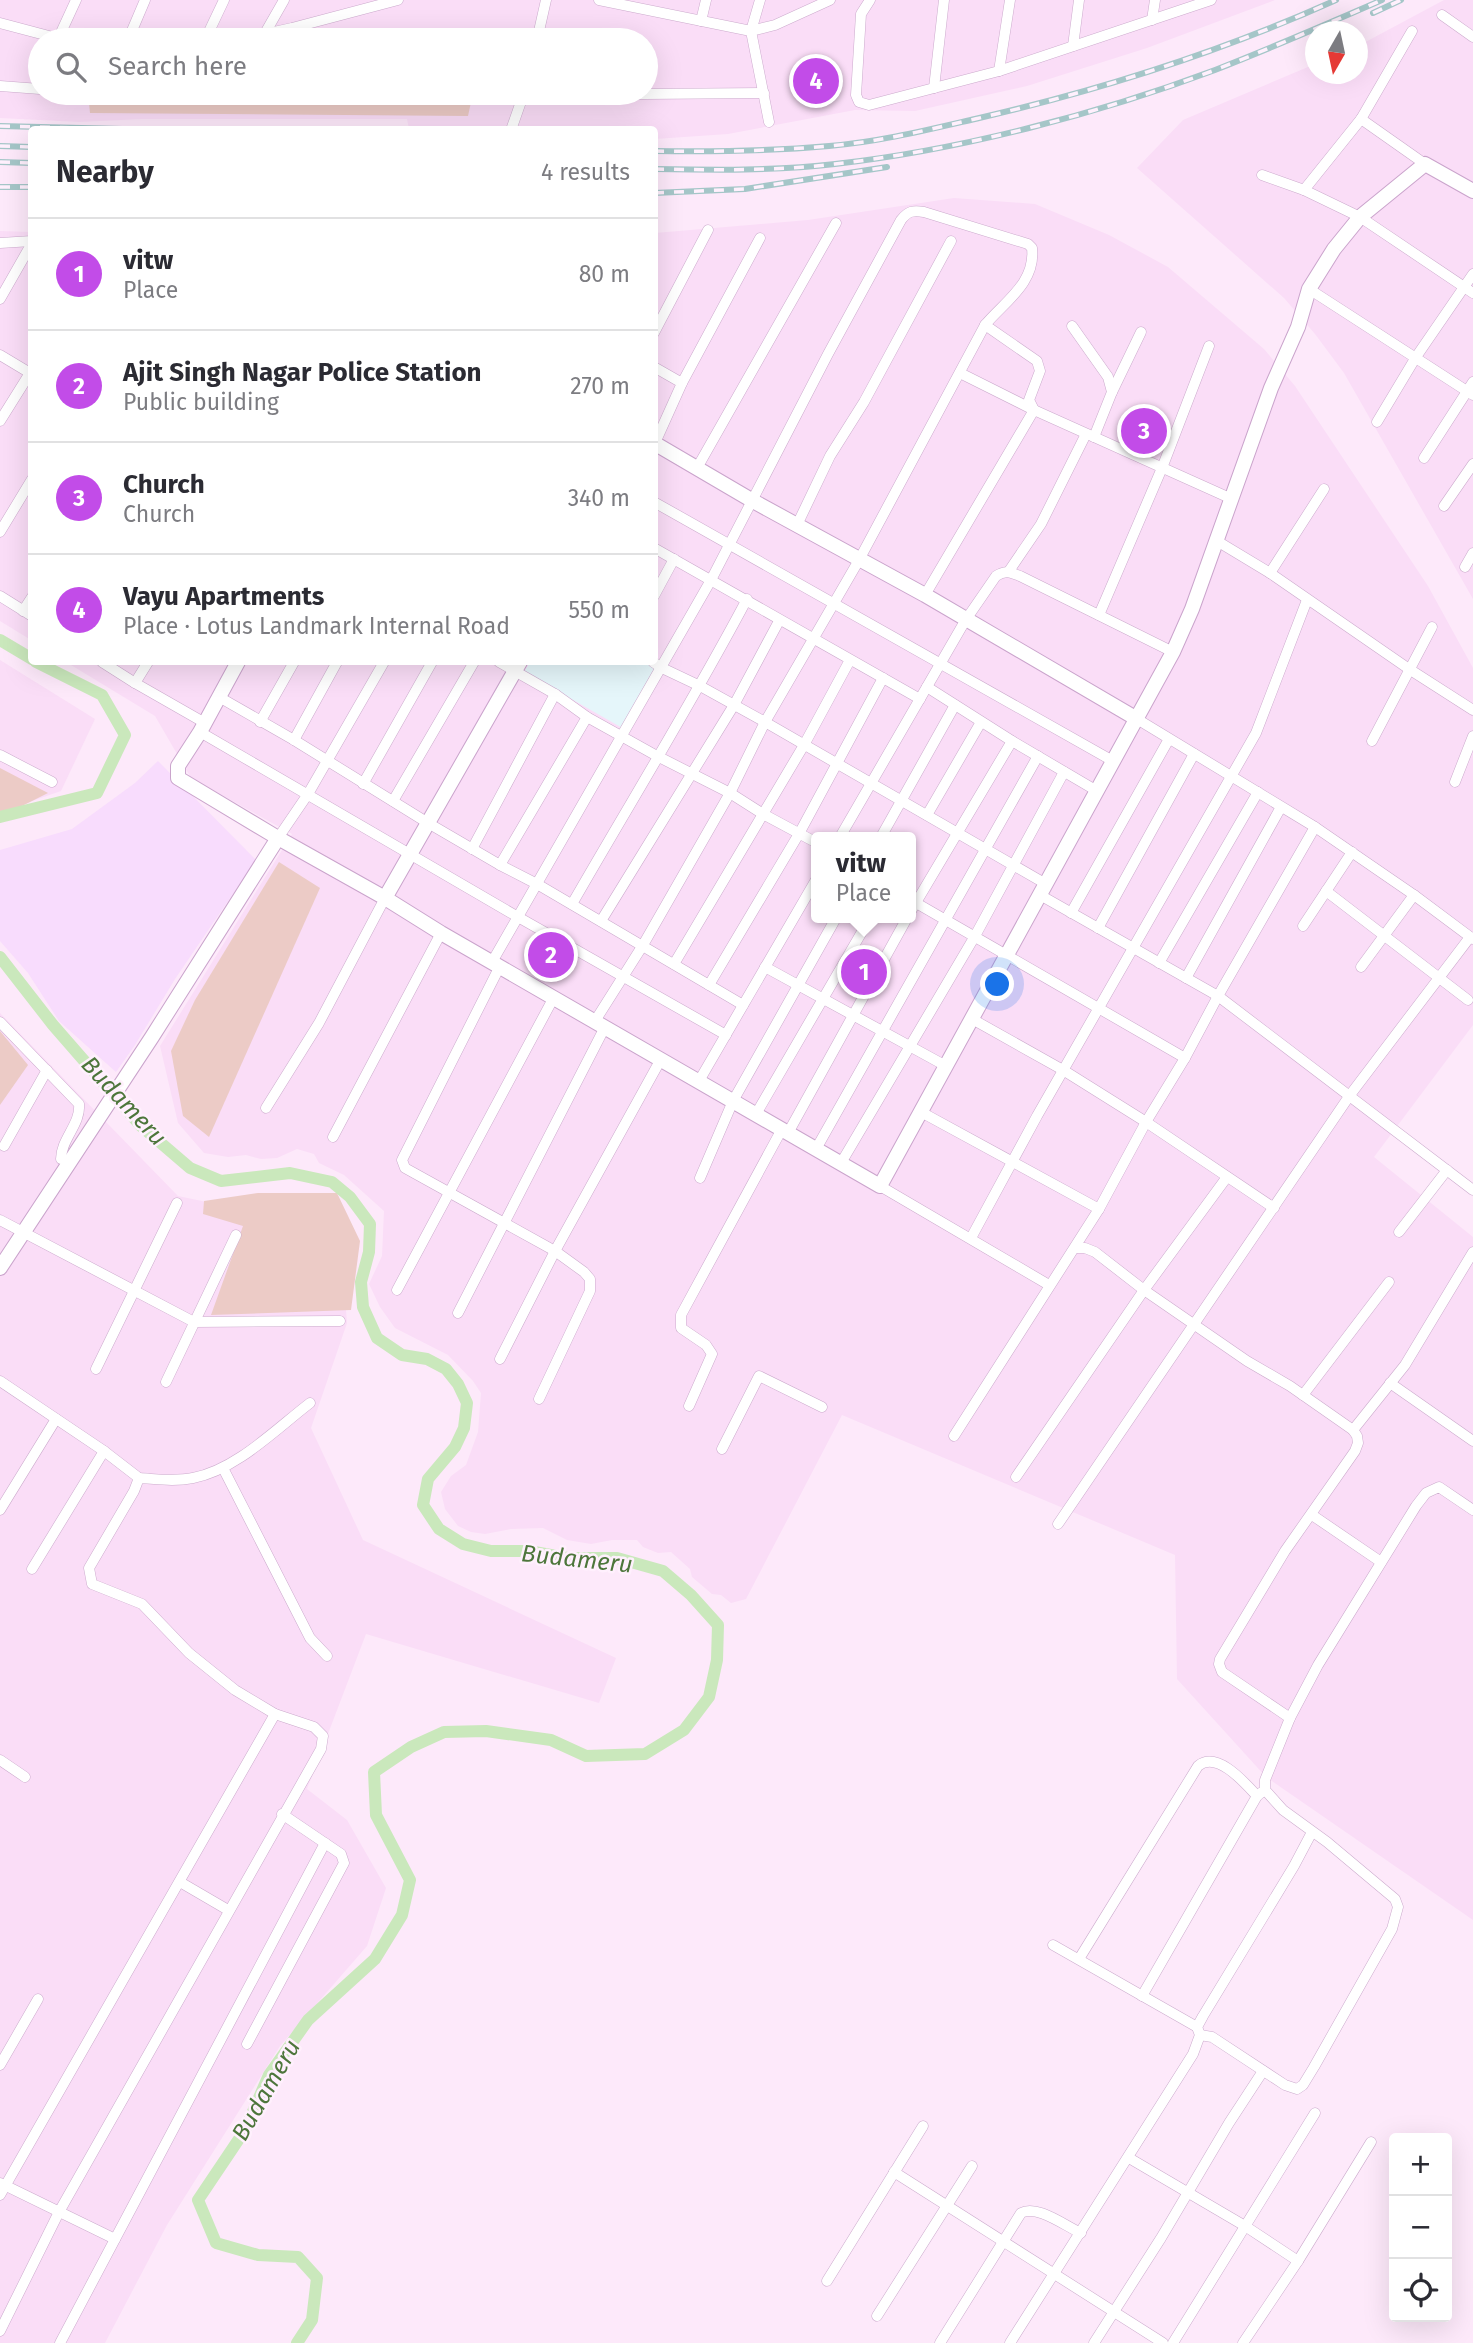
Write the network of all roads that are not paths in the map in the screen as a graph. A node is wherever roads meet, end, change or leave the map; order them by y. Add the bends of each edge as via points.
1 (76, 0) edge
2 (145, 0) edge
3 (224, 0) edge
4 (284, 0) edge
5 (362, 0) edge
6 (398, 0) edge
7 (546, 0) edge
8 (605, 0) edge
9 (706, 0) edge
10 (760, 0) edge
11 (830, 0) edge
12 (870, 0) edge
13 (944, 0) edge
14 (1010, 0) edge
15 (1079, 0) edge
16 (1155, 0) edge
17 (1211, 0) edge
18 (356, 12) junction
19 (1442, 15) dead end
20 (1152, 20) junction
21 (701, 21) junction
22 (0, 23) edge
23 (66, 28) edge
24 (133, 28) edge
25 (211, 28) edge
26 (268, 28) edge
27 (292, 28) edge
28 (540, 28) edge
29 (28, 31) edge
30 (751, 31) junction
31 (1412, 31) dead end
32 (1473, 37) edge
33 (1073, 46) junction
34 (999, 71) junction
35 (0, 86) edge
36 (28, 88) edge
37 (934, 88) junction
38 (658, 93) edge
39 (764, 93) junction
40 (520, 105) edge
41 (1361, 119) junction
42 (769, 122) dead end
43 (513, 126) edge
44 (1424, 164) junction
45 (1262, 175) dead end
46 (1471, 185) edge
47 (1304, 190) junction
48 (1360, 217) junction
49 (836, 223) dead end
50 (708, 230) dead end
51 (761, 238) dead end
52 (951, 241) dead end
53 (28, 242) edge
54 (0, 243) edge
55 (28, 249) edge
56 (1473, 274) edge
57 (1309, 289) junction
58 (1469, 290) edge
59 (0, 299) edge
60 (658, 325) edge
61 (985, 326) junction
62 (1072, 326) dead end
63 (1141, 332) dead end
64 (1209, 346) dead end
65 (0, 355) edge
66 (1416, 357) junction
67 (28, 369) edge
68 (658, 369) edge
69 (960, 373) junction
70 (28, 376) edge
71 (682, 383) junction
72 (1471, 390) edge
73 (1112, 392) junction
74 (1034, 411) junction
75 (0, 421) edge
76 (1377, 422) dead end
77 (658, 434) edge
78 (1090, 436) junction
79 (658, 445) edge
80 (1424, 458) dead end
81 (1473, 464) edge
82 (697, 468) junction
83 (1162, 468) junction
84 (28, 486) edge
85 (1324, 489) dead end
86 (1232, 499) junction
87 (753, 501) junction
88 (658, 504) edge
89 (1444, 506) dead end
90 (797, 525) junction
91 (0, 532) edge
92 (1217, 541) junction
93 (730, 545) junction
94 (658, 550) edge
95 (1473, 553) edge
96 (674, 559) junction
97 (859, 560) junction
98 (1465, 567) dead end
99 (1009, 571) junction
100 (1270, 573) junction
101 (711, 580) junction
102 (658, 589) edge
103 (925, 595) junction
104 (0, 596) edge
105 (747, 599) junction
106 (1307, 600) junction
107 (834, 604) junction
108 (27, 613) edge
109 (1099, 615) junction
110 (779, 621) junction
111 (965, 621) junction
112 (1432, 627) dead end
113 (815, 638) junction
114 (1173, 652) junction
115 (850, 660) junction
116 (658, 663) edge
117 (940, 663) junction
118 (107, 665) edge
119 (146, 665) edge
120 (237, 665) edge
121 (292, 665) edge
122 (335, 665) edge
123 (382, 665) edge
124 (430, 665) edge
125 (472, 665) edge
126 (657, 665) edge
127 (517, 666) edge
128 (1409, 669) junction
129 (883, 678) junction
130 (135, 683) junction
131 (701, 686) junction
132 (927, 687) junction
133 (555, 694) junction
134 (219, 697) junction
135 (920, 699) junction
136 (734, 705) junction
137 (955, 705) junction
138 (1473, 710) edge
139 (587, 717) junction
140 (1137, 719) junction
141 (260, 722) junction
142 (765, 722) junction
143 (981, 722) junction
144 (202, 727) junction
145 (1473, 736) edge
146 (623, 737) junction
147 (1169, 739) junction
148 (294, 740) junction
149 (1012, 741) junction
150 (1372, 741) dead end
151 (804, 745) junction
152 (1194, 754) junction
153 (0, 755) edge
154 (657, 756) junction
155 (1038, 756) junction
156 (327, 761) junction
157 (1113, 761) junction
158 (837, 764) junction
159 (1064, 772) junction
160 (691, 773) junction
161 (1230, 776) junction
162 (52, 782) dead end
163 (1455, 782) dead end
164 (871, 783) junction
165 (363, 784) junction
166 (1097, 791) junction
167 (1258, 792) junction
168 (730, 793) junction
169 (308, 794) junction
170 (901, 800) junction
171 (393, 802) junction
172 (1282, 807) junction
173 (763, 814) junction
174 (927, 816) junction
175 (428, 823) junction
176 (1315, 827) junction
177 (800, 832) junction
178 (843, 832) edge
179 (884, 832) edge
180 (957, 833) junction
181 (278, 838) junction
182 (811, 839) edge
183 (987, 848) junction
184 (472, 849) junction
185 (1352, 852) junction
186 (410, 854) junction
187 (1013, 865) junction
188 (500, 866) junction
189 (537, 884) junction
190 (811, 888) edge
191 (1043, 890) junction
192 (1326, 891) junction
193 (1414, 895) junction
194 (385, 898) junction
195 (916, 899) edge
196 (572, 904) junction
197 (916, 905) edge
198 (1071, 913) junction
199 (517, 918) junction
200 (947, 920) junction
201 (601, 921) junction
202 (833, 923) edge
203 (867, 923) edge
204 (904, 923) edge
205 (1303, 926) dead end
206 (1098, 928) junction
207 (441, 933) junction
208 (975, 936) junction
209 (1384, 936) junction
210 (1471, 938) edge
211 (643, 945) junction
212 (1133, 948) junction
213 (1007, 955) junction
214 (1159, 963) junction
215 (496, 964) junction
216 (674, 964) junction
217 (765, 967) junction
218 (1361, 967) dead end
219 (623, 977) junction
220 (1186, 978) junction
221 (1439, 978) junction
222 (797, 984) junction
223 (709, 985) junction
224 (1218, 996) junction
225 (554, 997) junction
226 (823, 998) junction
227 (1468, 1000) dead end
228 (743, 1005) junction
229 (1099, 1008) junction
230 (852, 1015) junction
231 (972, 1019) junction
232 (0, 1022) edge
233 (600, 1024) junction
234 (881, 1030) junction
235 (726, 1035) junction
236 (909, 1047) junction
237 (1185, 1058) junction
238 (661, 1059) junction
239 (946, 1066) junction
240 (47, 1070) junction
241 (1063, 1070) junction
242 (699, 1081) junction
243 (1350, 1096) junction
244 (733, 1101) junction
245 (266, 1108) dead end
246 (920, 1112) junction
247 (756, 1114) junction
248 (1146, 1122) junction
249 (785, 1131) junction
250 (333, 1137) dead end
251 (4, 1146) dead end
252 (816, 1149) junction
253 (66, 1160) junction
254 (1012, 1162) junction
255 (841, 1163) junction
256 (1447, 1170) junction
257 (1227, 1177) junction
258 (700, 1178) dead end
259 (880, 1186) junction
260 (1473, 1190) edge
261 (450, 1193) junction
262 (177, 1203) dead end
263 (1273, 1208) junction
264 (1099, 1209) junction
265 (0, 1220) edge
266 (504, 1223) junction
267 (24, 1232) junction
268 (1399, 1232) dead end
269 (236, 1235) dead end
270 (971, 1238) junction
271 (1075, 1248) junction
272 (555, 1251) junction
273 (1473, 1252) edge
274 (0, 1268) edge
275 (1463, 1269) junction
276 (1473, 1277) edge
277 (1389, 1282) dead end
278 (1049, 1285) junction
279 (133, 1290) junction
280 (397, 1290) dead end
281 (1144, 1290) junction
282 (458, 1313) dead end
283 (340, 1321) dead end
284 (194, 1322) junction
285 (1194, 1325) junction
286 (500, 1359) dead end
287 (96, 1369) dead end
288 (166, 1382) dead end
289 (1390, 1383) junction
290 (1, 1384) edge
291 (1303, 1395) junction
292 (539, 1399) dead end
293 (310, 1403) dead end
294 (689, 1406) dead end
295 (822, 1407) dead end
296 (56, 1419) junction
297 (1353, 1430) junction
298 (954, 1436) dead end
299 (1473, 1440) edge
300 (722, 1449) dead end
301 (104, 1451) junction
302 (223, 1468) junction
303 (1016, 1477) dead end
304 (139, 1478) junction
305 (0, 1510) edge
306 (1473, 1510) edge
307 (1312, 1515) junction
308 (1058, 1524) dead end
309 (1381, 1562) junction
310 (32, 1569) dead end
311 (327, 1656) dead end
312 (275, 1714) junction
313 (1290, 1718) junction
314 (1, 1764) edge
315 (25, 1777) dead end
316 (1261, 1793) junction
317 (282, 1814) junction
318 (1312, 1832) junction
319 (325, 1843) junction
320 (180, 1882) junction
321 (228, 1910) junction
322 (1053, 1945) dead end
323 (1079, 1959) junction
324 (1142, 1996) junction
325 (38, 1999) dead end
326 (1198, 2031) junction
327 (247, 2044) dead end
328 (0, 2065) edge
329 (1264, 2071) junction
330 (1315, 2113) dead end
331 (923, 2126) dead end
332 (1371, 2142) dead end
333 (1129, 2158) junction
334 (972, 2166) dead end
335 (894, 2172) junction
336 (2, 2188) edge
337 (1188, 2193) junction
338 (945, 2206) junction
339 (59, 2212) junction
340 (1245, 2226) junction
341 (1081, 2233) junction
342 (115, 2239) junction
343 (1002, 2243) junction
344 (1298, 2260) junction
345 (1055, 2274) junction
346 (827, 2281) dead end
347 (1113, 2312) junction
348 (877, 2316) dead end
349 (0, 2331) edge
350 (60, 2343) edge
351 (940, 2343) edge
352 (1010, 2343) edge
353 (1094, 2343) edge
354 (1163, 2343) edge
355 (1173, 2343) edge
356 (1243, 2343) edge

1 - 23 street
2 - 24 street
3 - 25 street
4 - 26 street
5 - 18 street
6 - 18 street
7 - 28 street
8 - 21 street
9 - 21 street
10 - 30 street
11 - 30 street
12 - 37 street via 861,14 859,102 869,105
13 - 37 street
14 - 34 street
15 - 33 street
16 - 20 street
17 - 20 street
18 - 27 street
19 - 32 street
20 - 33 street
21 - 30 street
22 - 29 street
30 - 39 street
31 - 41 street
33 - 34 street
34 - 37 street
35 - 36 street
38 - 39 street
39 - 42 street
40 - 43 street
41 - 44 street
41 - 47 street
44 - 46 street
44 - 48 street
45 - 47 street
47 - 48 street
48 - 57 street
48 - 58 street
49 - 82 street
50 - 60 street
51 - 71 street
52 - 90 street
53 - 54 street
55 - 59 street
56 - 58 street
57 - 66 street
57 - 86 street
58 - 66 street
61 - 69 street
61 - 74 street via 1037,361 1040,371 1029,400
61 - 87 street via 1028,277 1032,248 1015,238 933,214 906,213
62 - 73 street via 1108,377
63 - 73 street
64 - 83 street
65 - 67 street
66 - 72 street
66 - 76 street
68 - 71 street
69 - 74 street
69 - 97 street
70 - 75 street
71 - 77 street
72 - 80 street
73 - 78 street
74 - 78 street
74 - 103 street
78 - 83 street
78 - 99 street
79 - 82 street
81 - 89 street
82 - 87 street
83 - 86 street
83 - 109 street
84 - 91 street
85 - 100 street
86 - 92 street
87 - 90 street
87 - 93 street
88 - 93 street
90 - 97 street
92 - 100 street
92 - 114 street
93 - 101 street
93 - 107 street
94 - 96 street
95 - 98 street
96 - 101 street
96 - 102 street
97 - 103 street
97 - 107 street
99 - 109 street
99 - 111 street via 996,576
100 - 106 street
101 - 105 street
101 - 116 street
103 - 111 street
104 - 108 street
105 - 110 street
105 - 131 street
106 - 128 street
106 - 161 street via 1256,733
107 - 113 street
107 - 117 street
109 - 114 street
110 - 113 street
110 - 136 street
111 - 117 street
111 - 140 street
112 - 128 street
113 - 115 street
113 - 142 street
114 - 140 street
115 - 129 street
115 - 151 street
117 - 132 street
117 - 157 street
118 - 130 street
119 - 130 street
120 - 134 street
121 - 141 street
122 - 148 street
123 - 156 street
124 - 165 street
125 - 171 street
126 - 131 street
126 - 146 street
127 - 133 street
127 - 175 street
128 - 138 street
128 - 150 street
129 - 135 street
129 - 158 street
130 - 144 street
131 - 136 street
131 - 154 street
132 - 135 street
132 - 137 street
133 - 139 street
133 - 184 street
134 - 141 street
134 - 144 street
135 - 164 street
136 - 142 street
136 - 160 street
137 - 143 street
137 - 170 street
139 - 146 street
139 - 188 street
140 - 147 street
140 - 157 street
141 - 148 street
142 - 151 street
142 - 168 street
143 - 149 street
143 - 174 street
144 - 169 street
144 - 181 street via 178,766 178,778
145 - 163 street
146 - 154 street
146 - 189 street
147 - 152 street
147 - 198 street
148 - 156 street
149 - 155 street
149 - 180 street
151 - 158 street
151 - 173 street
152 - 161 street
152 - 206 street
153 - 162 street
154 - 160 street
154 - 196 street
155 - 159 street
155 - 183 street
156 - 165 street
156 - 169 street
157 - 166 street
158 - 164 street
158 - 177 street
159 - 166 street
159 - 187 street
160 - 168 street
160 - 201 street
161 - 167 street
161 - 212 street
164 - 170 street
164 - 178 street
165 - 171 street
166 - 191 street
167 - 172 street
167 - 214 street
168 - 173 street
168 - 211 street
169 - 181 street
169 - 186 street
170 - 174 street
170 - 179 street
171 - 175 street
172 - 176 street
172 - 220 street
173 - 177 street
173 - 216 street
174 - 180 street
175 - 184 street
175 - 186 street
176 - 185 street
176 - 224 street
177 - 182 street
177 - 223 street
180 - 183 street
180 - 195 street
181 - 194 street
181 - 253 street via 152,1037
183 - 187 street
183 - 200 street
184 - 188 street
185 - 192 street
185 - 193 street
186 - 194 street
186 - 199 street
187 - 191 street
187 - 208 street
188 - 189 street
189 - 196 street
189 - 199 street
190 - 217 street
191 - 198 street
191 - 213 street
192 - 205 street
192 - 209 street
193 - 209 street
193 - 210 street
194 - 207 street
194 - 245 street via 324,1013
196 - 201 street
197 - 200 street
198 - 206 street
199 - 215 street
199 - 219 street
200 - 208 street
200 - 234 street
201 - 211 street
202 - 222 street
203 - 226 street
204 - 230 street
206 - 212 street
207 - 215 street
207 - 250 street
208 - 213 street
208 - 236 street
209 - 218 street
209 - 221 street
210 - 221 street
211 - 216 street
211 - 219 street
212 - 214 street
212 - 229 street
213 - 229 street
213 - 231 street
214 - 220 street
215 - 225 street
215 - 261 street via 402,1160 405,1168
216 - 223 street
217 - 222 street
217 - 228 street
219 - 233 street
219 - 235 street
220 - 224 street
221 - 227 street
221 - 243 street
222 - 226 street
222 - 244 street
223 - 228 street
224 - 237 street
224 - 243 street
225 - 233 street
225 - 261 street
226 - 230 street
226 - 247 street
228 - 235 street
229 - 237 street
229 - 241 street
230 - 234 street
230 - 249 street
231 - 239 street
231 - 241 street
232 - 240 street
233 - 238 street
233 - 266 street
234 - 236 street
234 - 252 street
235 - 242 street
236 - 239 street
236 - 255 street
237 - 248 street
238 - 242 street
238 - 272 street
239 - 246 street
240 - 251 street
240 - 253 street via 79,1104 65,1141
241 - 248 street
241 - 254 street
242 - 244 street
243 - 256 street
243 - 263 street
244 - 247 street
244 - 258 street
246 - 254 street
246 - 259 street
247 - 249 street
248 - 257 street
248 - 264 street
249 - 252 street
249 - 294 street via 681,1315 681,1328 712,1354
252 - 255 street
253 - 267 street
254 - 264 street
254 - 270 street
255 - 259 street
256 - 260 street
256 - 268 street
257 - 263 street
257 - 281 street
259 - 270 street
261 - 266 street
261 - 280 street
262 - 279 street
263 - 285 street
264 - 271 street
265 - 267 street
266 - 272 street
266 - 282 street
267 - 274 street
267 - 279 street
269 - 284 street
270 - 278 street
271 - 278 street
271 - 281 street via 1095,1252
272 - 286 street
272 - 292 street via 584,1272 591,1286
273 - 275 street
275 - 276 street
275 - 289 street
277 - 291 street
278 - 298 street
279 - 284 street
279 - 287 street
281 - 285 street
281 - 303 street
283 - 284 street
284 - 288 street
285 - 291 street
285 - 308 street
289 - 297 street
289 - 299 street
290 - 296 street
291 - 297 street
293 - 302 street
295 - 300 street via 759,1376
296 - 301 street
296 - 305 street
297 - 307 street via 1358,1443
301 - 304 street
301 - 310 street
302 - 304 street via 182,1479
302 - 311 street via 310,1638
304 - 312 street via 89,1568 92,1584 142,1604 208,1669
306 - 309 street via 1446,1490 1432,1489
307 - 309 street
307 - 313 street via 1285,1551 1219,1664 1222,1672
309 - 313 street
312 - 317 street via 314,1727 323,1736 321,1749
312 - 320 street
313 - 316 street
314 - 315 street
316 - 318 street
316 - 323 street via 1226,1768 1202,1762
316 - 324 street
317 - 319 street
317 - 321 street
318 - 326 street
318 - 329 street via 1395,1899 1397,1914 1303,2085 1297,2089 1285,2085
319 - 327 street via 344,1858 342,1867
319 - 342 street
320 - 321 street
320 - 336 street
321 - 339 street
322 - 323 street
323 - 324 street
324 - 326 street
325 - 328 street
326 - 329 street
326 - 333 street via 1193,2054
329 - 337 street
330 - 340 street
331 - 335 street
332 - 344 street
333 - 337 street
333 - 341 street
334 - 338 street
335 - 338 street
335 - 346 street
336 - 339 street
337 - 340 street
337 - 347 street
338 - 343 street
338 - 348 street
339 - 342 street
339 - 349 street
340 - 344 street
340 - 355 street
341 - 343 street via 1028,2210 1021,2213
341 - 345 street
342 - 350 street
343 - 345 street
343 - 351 street
344 - 356 street
345 - 347 street
345 - 352 street
347 - 353 street
347 - 354 street

